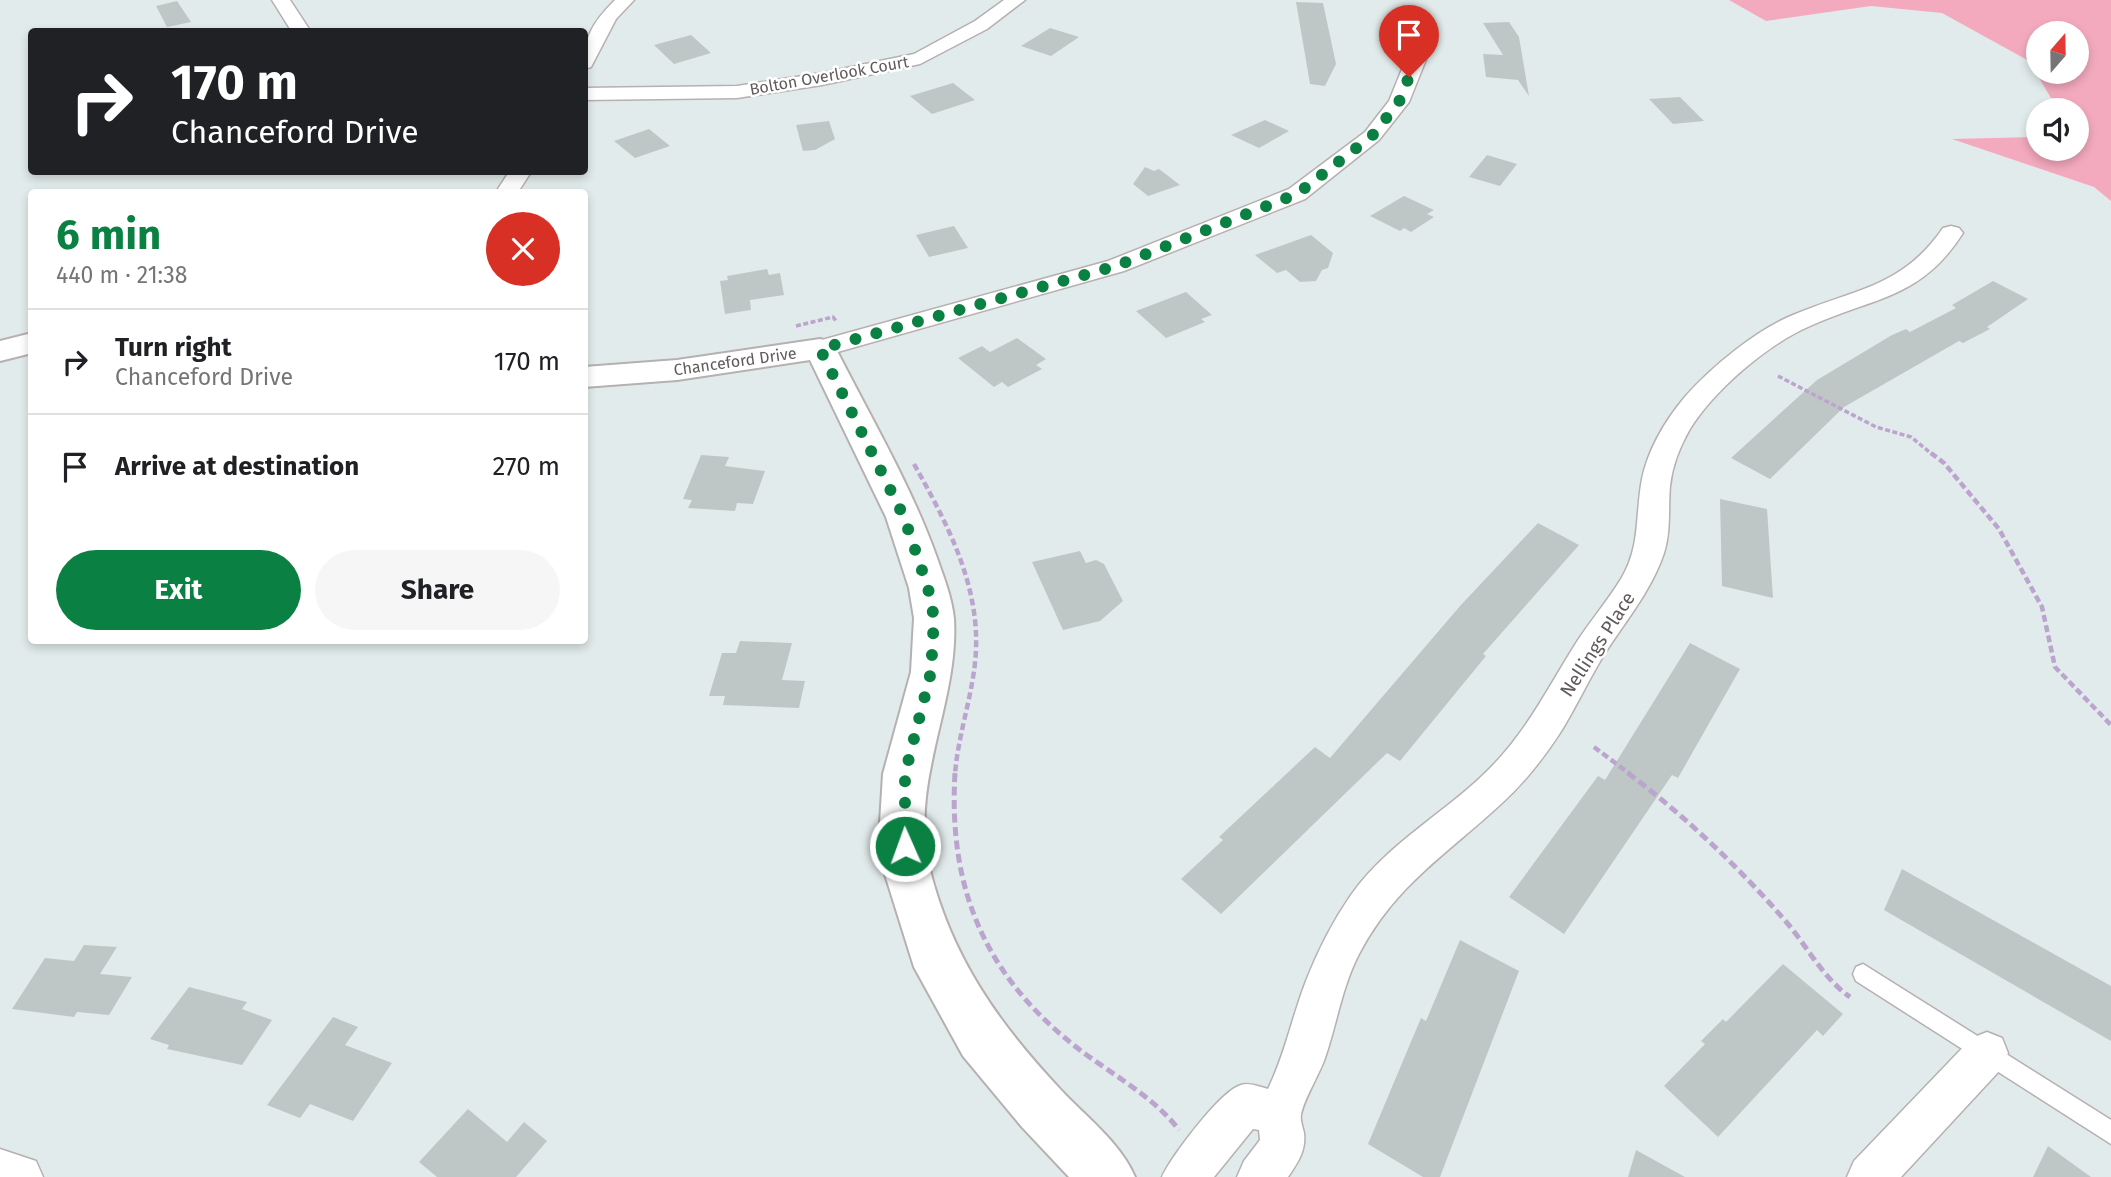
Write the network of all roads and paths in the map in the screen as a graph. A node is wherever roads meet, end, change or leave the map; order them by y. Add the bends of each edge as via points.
1 (281, 0) edge
2 (625, 0) edge
3 (1016, 0) edge
4 (1404, 13) dead end
5 (299, 28) edge
6 (588, 55) edge
7 (588, 94) edge
8 (1951, 233) dead end
9 (28, 344) edge
10 (820, 349) junction
11 (0, 351) edge
12 (1778, 376) dead end
13 (588, 377) edge
14 (2111, 724) edge
15 (1594, 747) dead end
16 (1863, 974) dead end
17 (1860, 1003) dead end
18 (1987, 1053) junction
19 (1279, 1113) junction
20 (2111, 1133) edge
21 (0, 1172) edge
22 (20, 1177) edge
23 (1107, 1177) edge
24 (1185, 1177) edge
25 (1260, 1177) edge
26 (1870, 1177) edge

1 - 5 street
2 - 6 street via 608,17
3 - 7 street, Bolton Overlook Court via 982,25 920,58 737,92
4 - 10 street, Chanceford Drive via 1419,52 1399,102 1372,136 1297,194 1116,266
8 - 19 street, Nellings Place via 1930,263 1911,277 1783,331 1723,377 1682,418 1662,459 1649,553 1633,588 1519,762 1480,801 1419,847 1383,884 1352,928 1328,978 1304,1058
9 - 11 street
10 - 13 street, Chanceford Drive via 677,370
10 - 23 street via 904,517 934,618 931,672 905,774 903,823 906,868 939,967 981,1038
12 - 14 path via 1876,427 1911,436 1944,463 1999,529 2042,607 2055,667
15 - 17 path via 1682,814 1787,923 1838,989
16 - 18 lane
18 - 20 lane
18 - 26 street
19 - 24 street via 1244,1105
19 - 25 street, Nellings Place via 1283,1146
21 - 22 street

